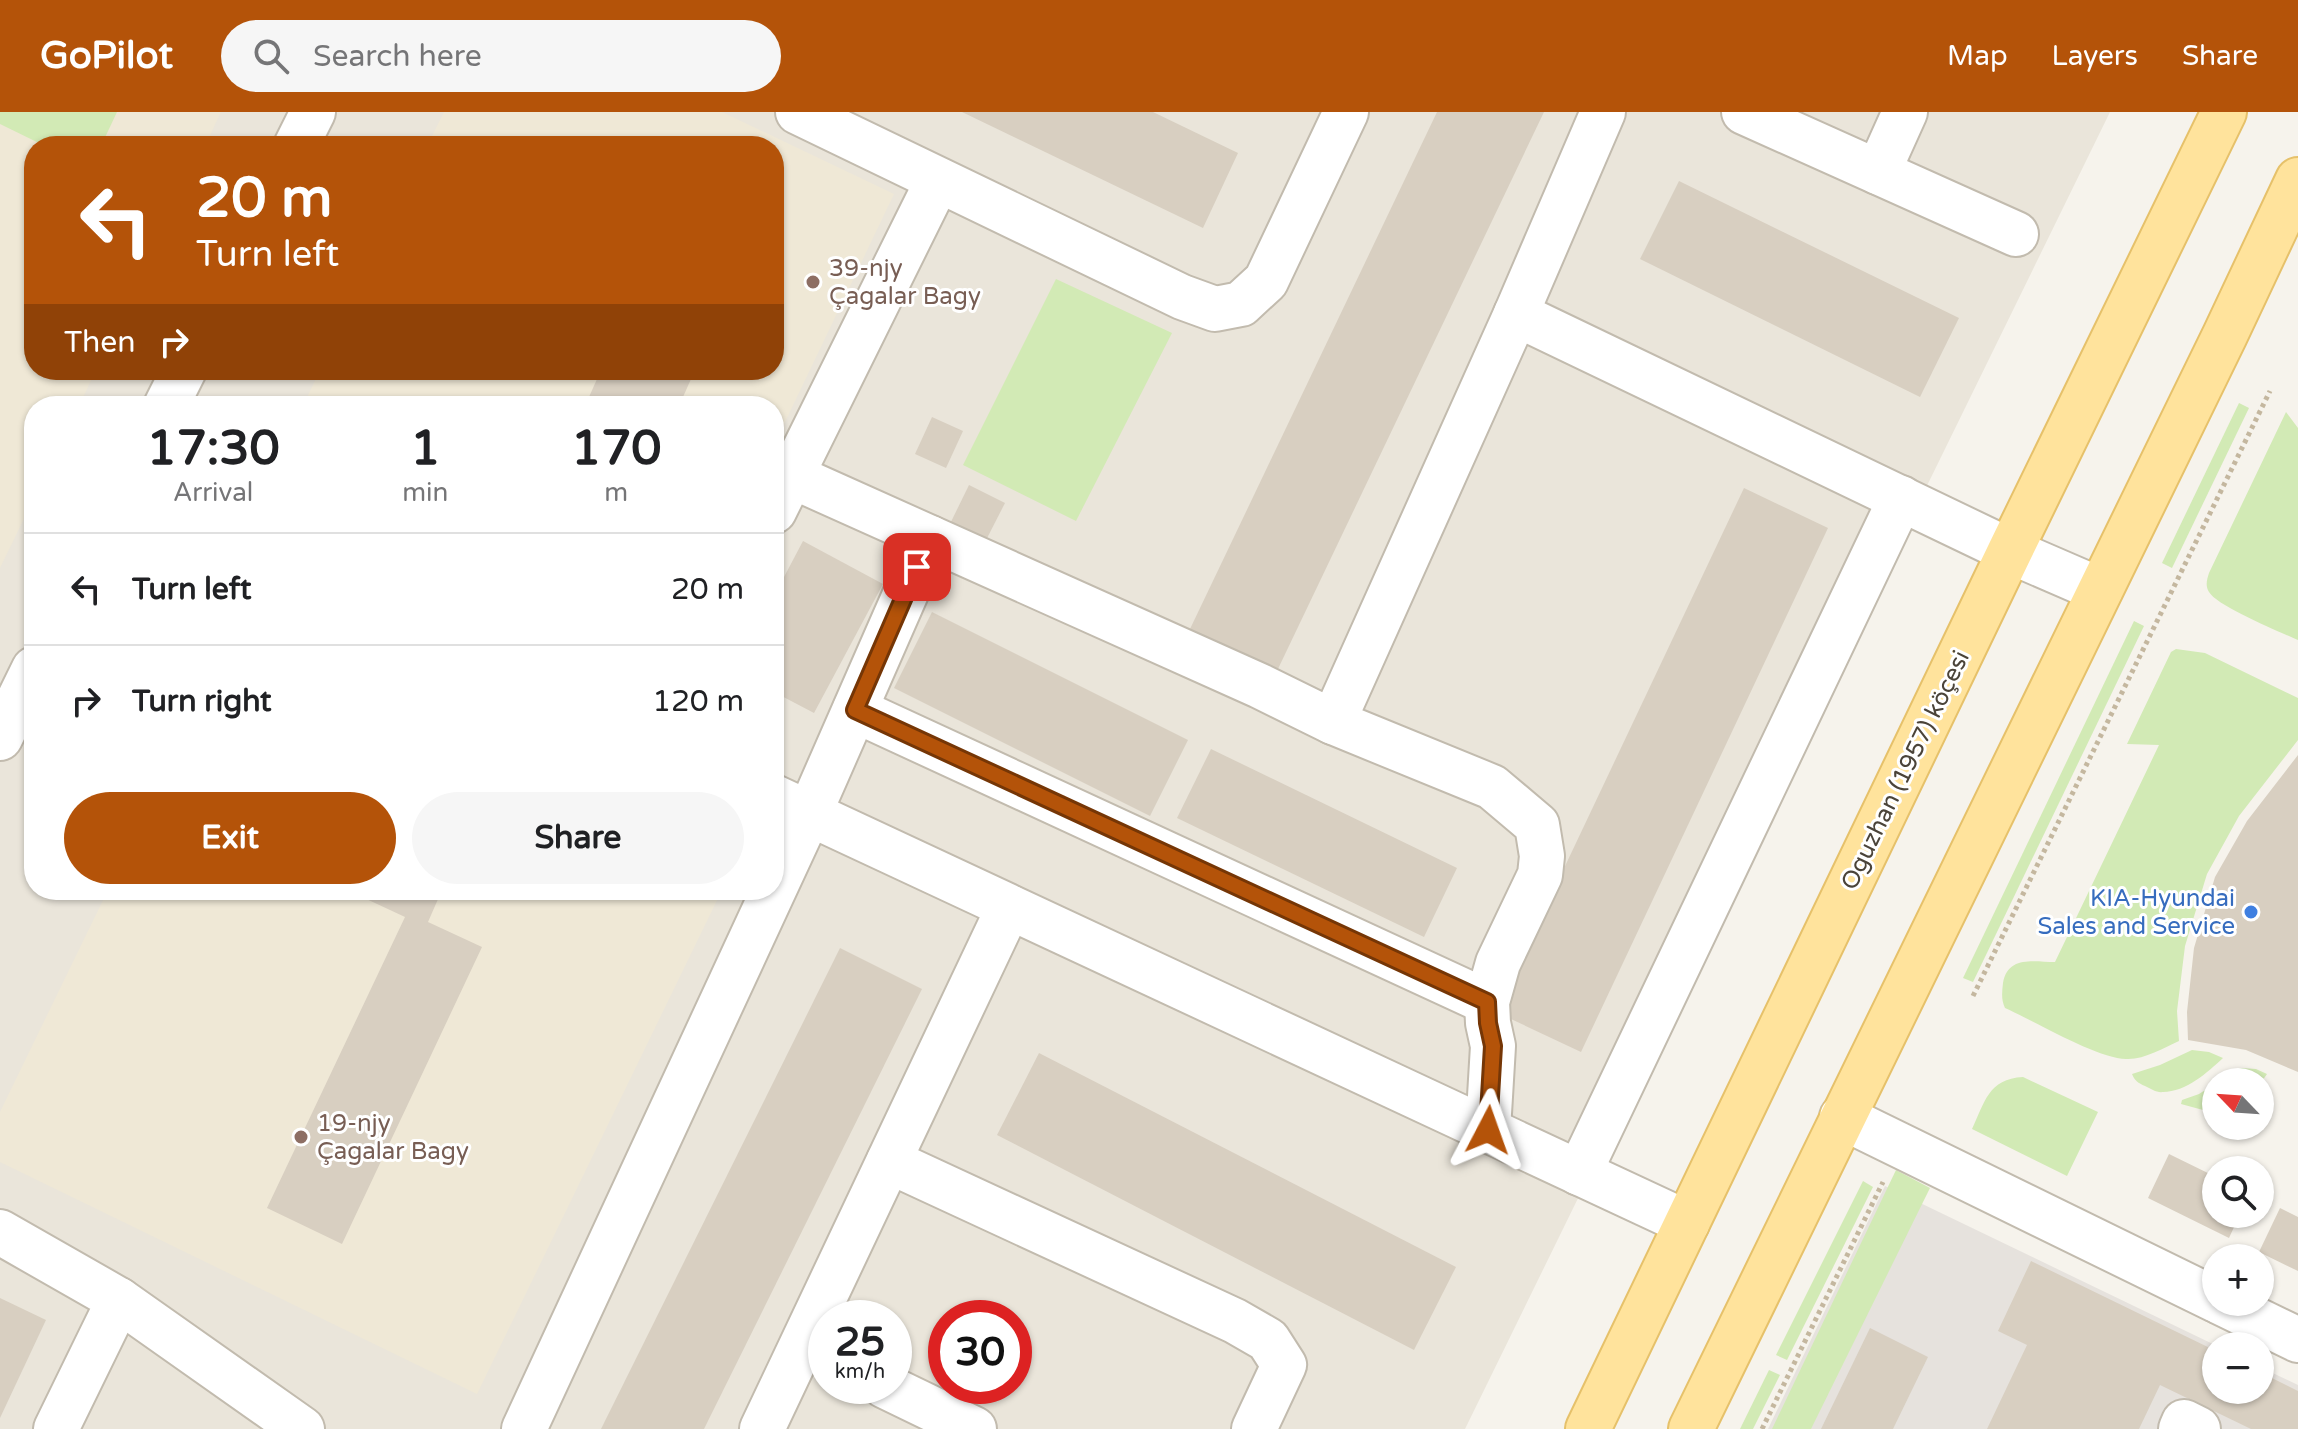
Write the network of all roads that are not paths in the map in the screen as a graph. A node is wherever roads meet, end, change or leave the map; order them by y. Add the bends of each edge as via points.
1 (313, 112) edge
2 (798, 112) edge
3 (1346, 112) edge
4 (1603, 112) edge
5 (1744, 112) edge
6 (1905, 112) edge
7 (2224, 112) edge
8 (301, 136) edge
9 (1878, 172) junction
10 (938, 180) junction
11 (2298, 180) edge
12 (2016, 234) dead end
13 (1516, 314) junction
14 (784, 492) edge
15 (784, 494) edge
16 (1901, 498) junction
17 (930, 538) junction
18 (2010, 551) junction
19 (2100, 590) junction
20 (24, 689) edge
21 (855, 710) junction
22 (1333, 722) junction
23 (0, 738) edge
24 (792, 806) edge
25 (784, 825) edge
26 (752, 900) edge
27 (1009, 907) junction
28 (1487, 1002) junction
29 (1842, 1117) junction
30 (1488, 1130) junction
31 (889, 1161) junction
32 (1579, 1173) junction
33 (1687, 1223) junction
34 (0, 1232) edge
35 (2202, 1293) edge
36 (119, 1300) junction
37 (834, 1300) edge
38 (2249, 1316) edge
39 (2298, 1340) edge
40 (808, 1361) edge
41 (912, 1399) edge
42 (56, 1429) edge
43 (302, 1429) edge
44 (524, 1429) edge
45 (762, 1429) edge
46 (974, 1429) edge
47 (1254, 1429) edge
48 (1588, 1429) edge
49 (1691, 1429) edge
50 (2181, 1429) edge
51 (2198, 1429) edge

1 - 8 street
2 - 10 street
3 - 10 street via 1266,281 1241,304 1215,309
4 - 13 street
5 - 9 street
6 - 9 street
7 - 18 main road, Oguzhan (1957) köçesi
9 - 12 street
10 - 14 street
11 - 19 main road
13 - 16 street
13 - 22 street
15 - 17 street
16 - 18 street
16 - 32 street
17 - 21 street
17 - 22 street
18 - 19 street
18 - 33 main road, Oguzhan (1957) köçesi
19 - 29 main road
20 - 23 street
21 - 24 street
21 - 28 street
22 - 28 street via 1492,787 1537,825 1540,875 1498,963
24 - 25 street
24 - 27 street
26 - 44 street
27 - 30 street
27 - 31 street
28 - 30 street via 1493,1046
29 - 35 street
29 - 49 main road
30 - 32 street
31 - 37 street
31 - 47 street via 1268,1340 1284,1365
32 - 33 street
33 - 48 main road, Oguzhan (1957) köçesi
34 - 36 street
36 - 42 street
36 - 43 street
38 - 39 street
40 - 45 street
41 - 46 street
50 - 51 street via 2184,1422

